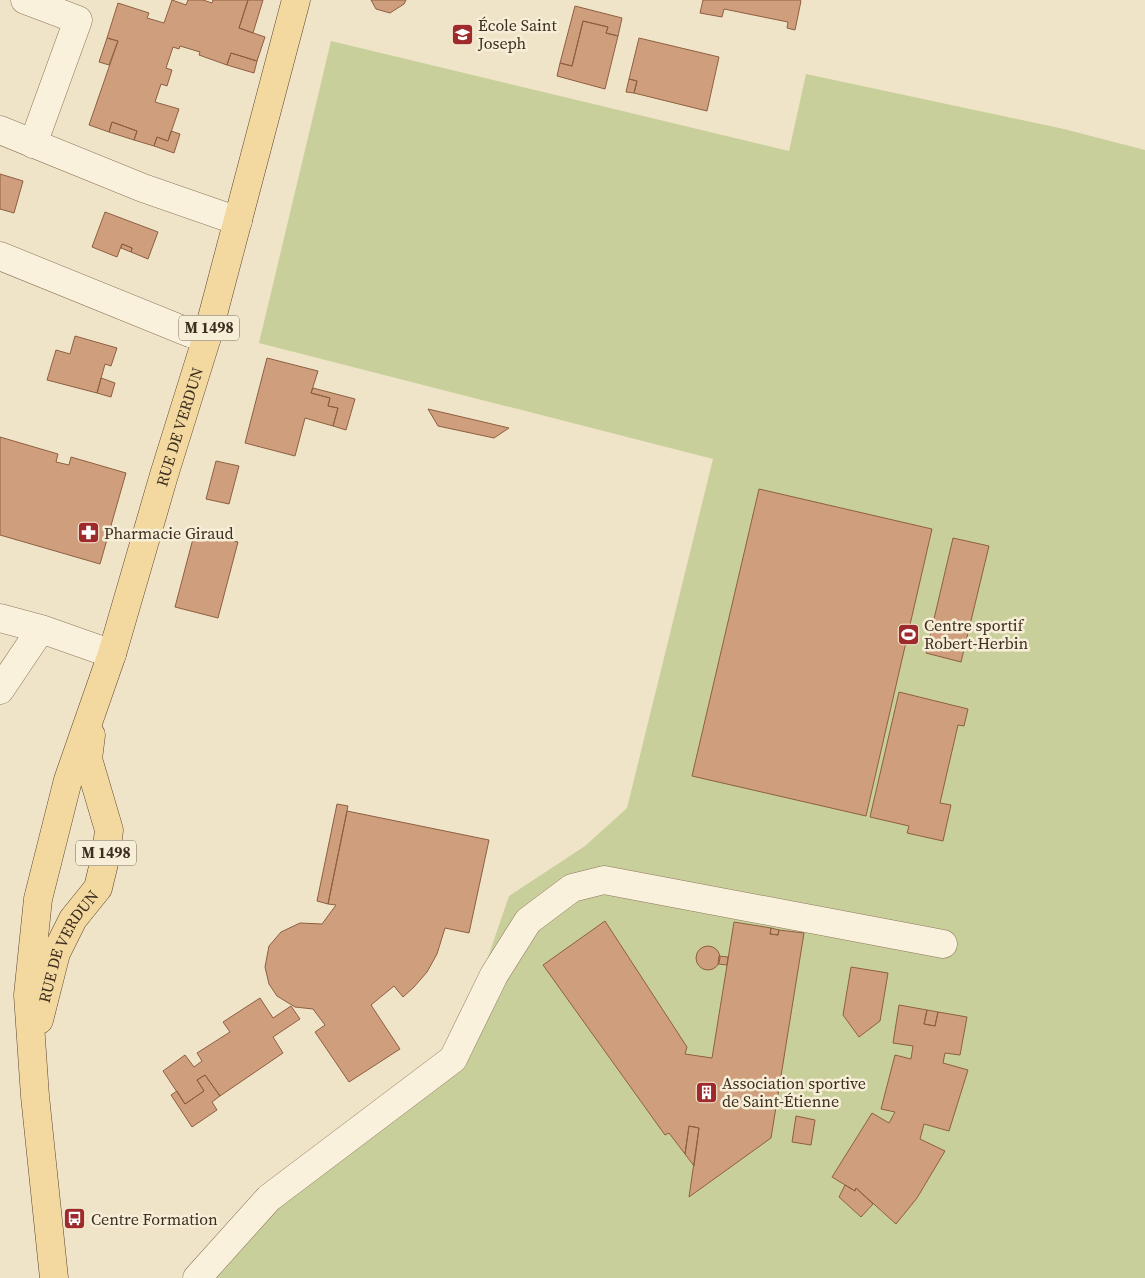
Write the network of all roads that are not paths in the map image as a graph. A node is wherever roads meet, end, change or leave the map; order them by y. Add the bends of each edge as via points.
1 (25, 0) edge
2 (296, 0) edge
3 (0, 130) edge
4 (33, 144) junction
5 (238, 221) junction
6 (0, 256) edge
7 (207, 337) junction
8 (0, 618) edge
9 (41, 629) junction
10 (112, 654) junction
11 (0, 690) edge
12 (96, 706) junction
13 (943, 944) dead end
14 (32, 1043) junction
15 (54, 1278) edge
16 (197, 1278) edge

1 - 4 street via 78,20
2 - 5 main road, RUE DE VERDUN / M 1498
3 - 4 street
4 - 5 street via 143,188
5 - 7 main road, RUE DE VERDUN / M 1498
6 - 7 street via 190,334
7 - 10 main road, RUE DE VERDUN / M 1498
8 - 9 street
9 - 10 street
9 - 11 street
10 - 12 main road, RUE DE VERDUN / M 1498
12 - 14 main road, RUE DE VERDUN / M 1498 via 68,780 38,899 28,995
12 - 14 main road, RUE DE VERDUN / M 1498 via 88,759 108,830 106,855 98,888 73,919 56,953
13 - 16 street via 604,880 572,888 528,921 494,975 453,1059 269,1198
14 - 15 main road, RUE DE VERDUN / M 1498 via 34,1096

